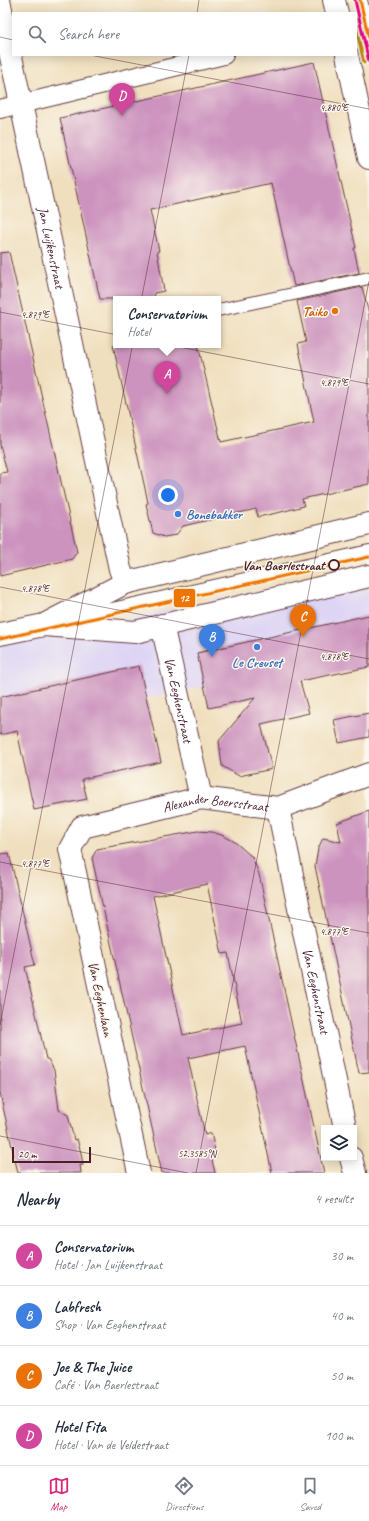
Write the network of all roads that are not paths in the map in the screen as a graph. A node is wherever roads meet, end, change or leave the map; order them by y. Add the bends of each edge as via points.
1 (334, 0) edge
2 (361, 0) edge
3 (0, 6) edge
4 (337, 12) edge
5 (369, 35) edge
6 (220, 56) edge
7 (346, 56) edge
8 (22, 104) junction
9 (0, 110) edge
10 (369, 158) edge
11 (369, 278) edge
12 (221, 309) edge
13 (369, 524) edge
14 (369, 551) edge
15 (369, 576) edge
16 (124, 583) junction
17 (44, 625) junction
18 (162, 625) junction
19 (0, 634) edge
20 (369, 774) edge
21 (201, 798) junction
22 (278, 808) junction
23 (82, 827) joint
24 (344, 1125) edge
25 (353, 1161) edge
26 (138, 1173) edge
27 (355, 1173) edge

1 - 4 street
2 - 5 lane
3 - 8 street, Jan Luijkenstraat
6 - 8 street
7 - 10 street
8 - 9 street
8 - 16 street, Jan Luijkenstraat
11 - 12 lane
13 - 16 street
14 - 17 lane
15 - 18 street
16 - 17 street
17 - 18 street via 135,632
17 - 19 street
18 - 21 street, Van Eeghenstraat
20 - 22 street, Alexander Boersstraat
21 - 22 street, Alexander Boersstraat
21 - 23 street, Alexander Boersstraat
22 - 24 street, Van Eeghenstraat
23 - 26 street, Van Eeghenlaan via 70,849
25 - 27 street

